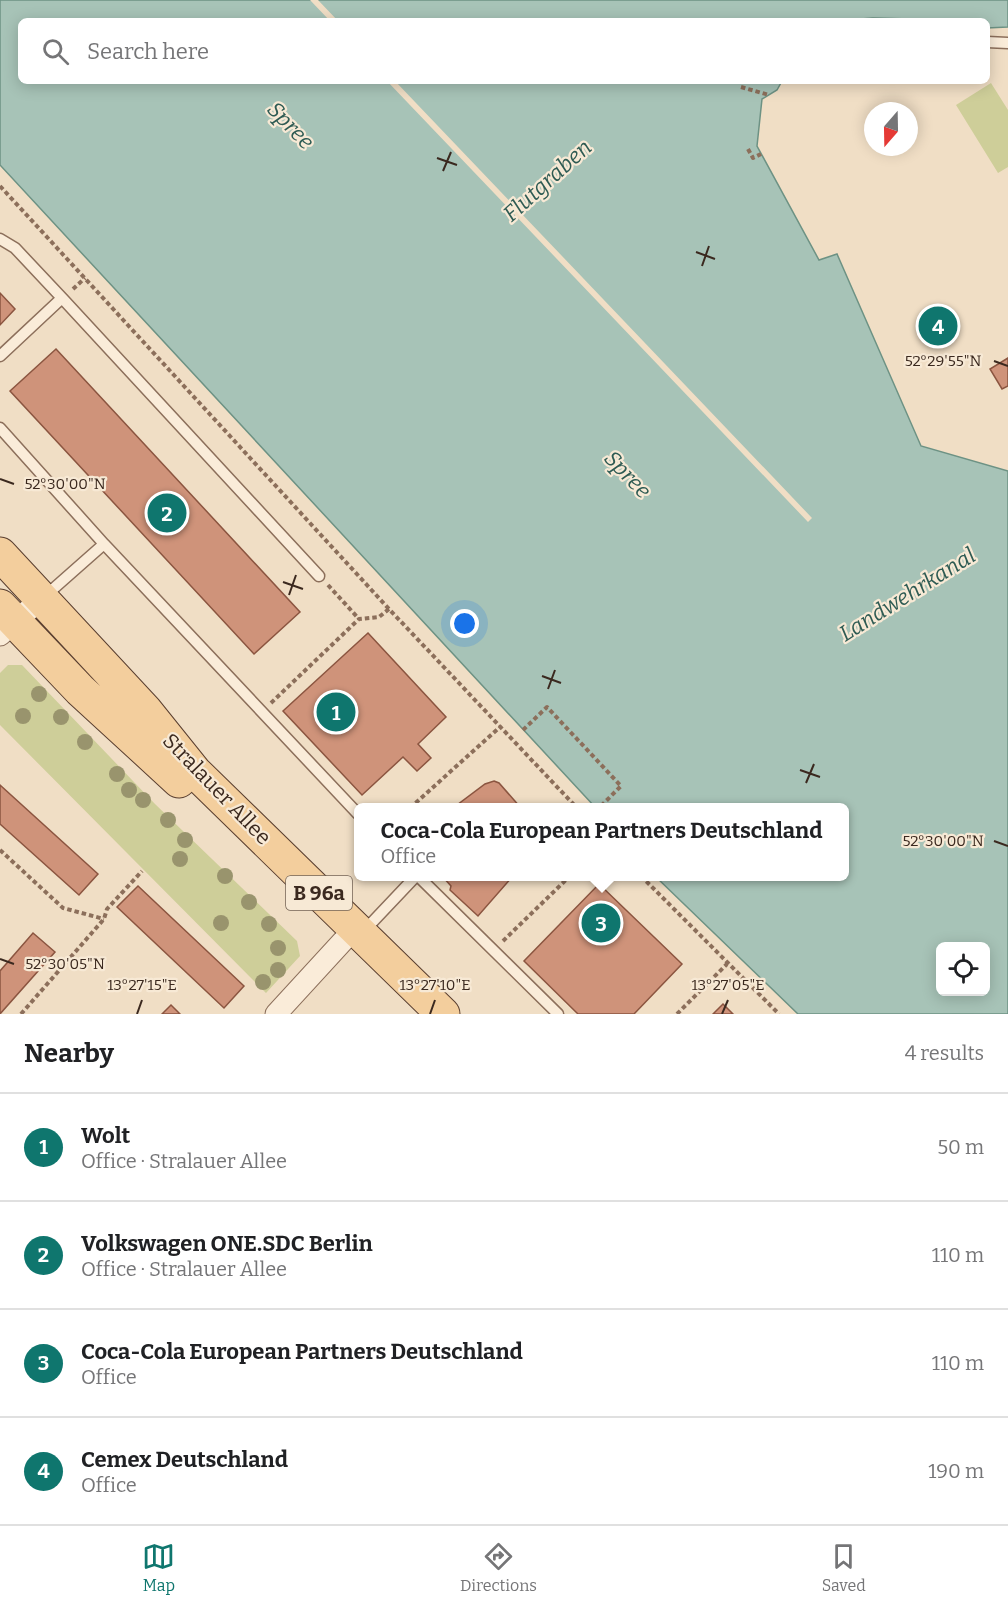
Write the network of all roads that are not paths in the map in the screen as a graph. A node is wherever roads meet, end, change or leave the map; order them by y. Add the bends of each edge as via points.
1 (990, 42) edge
2 (1008, 44) edge
3 (0, 239) edge
4 (62, 298) junction
5 (0, 356) edge
6 (0, 428) edge
7 (104, 544) junction
8 (0, 554) edge
9 (319, 576) road end
10 (41, 599) junction
11 (5, 621) edge
12 (354, 810) edge
13 (412, 881) edge
14 (422, 881) edge
15 (352, 938) junction
16 (276, 1014) edge
17 (418, 1014) edge
18 (444, 1014) edge
19 (558, 1014) edge

1 - 2 lane
3 - 4 lane via 15,248
4 - 5 lane
4 - 9 lane
6 - 7 lane
7 - 10 lane
7 - 12 lane
8 - 10 main road, Stralauer Allee / B 96a
10 - 11 street, B 96a
10 - 15 main road, Stralauer Allee / B 96a via 146,711 195,772
11 - 15 main road, Stralauer Allee / B 96a
13 - 15 lane
14 - 19 lane
15 - 16 street
15 - 17 main road, Stralauer Allee / B 96a
15 - 18 main road, Stralauer Allee / B 96a

